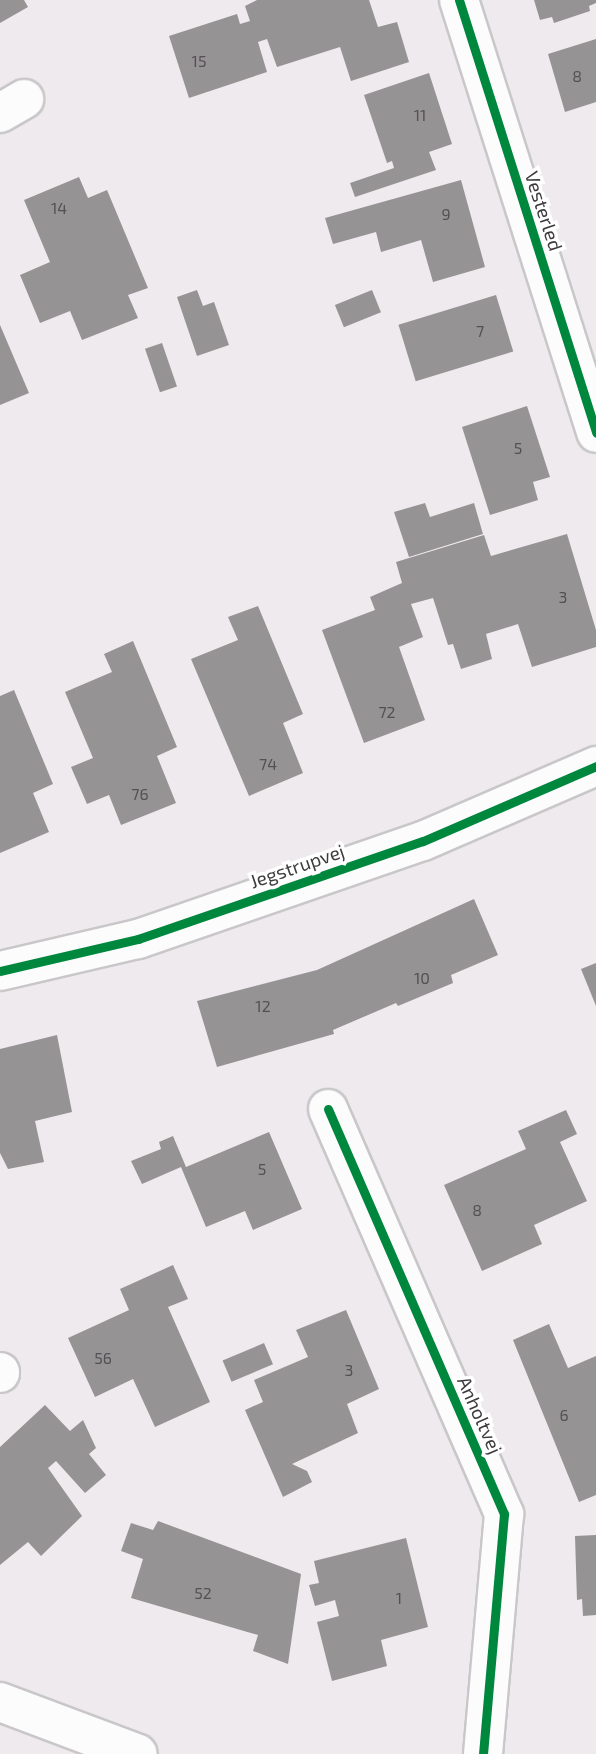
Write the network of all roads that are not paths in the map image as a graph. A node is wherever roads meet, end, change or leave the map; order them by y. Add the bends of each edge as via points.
1 (459, 0) edge
2 (596, 433) edge
3 (596, 766) edge
4 (0, 971) edge
5 (328, 1109) dead end
6 (0, 1702) edge
7 (138, 1754) edge
8 (483, 1754) edge

1 - 2 street, Vesterled
3 - 4 street, Jegstrupvej via 423,841 138,939
5 - 8 street, Anholtvej via 504,1514
6 - 7 street

